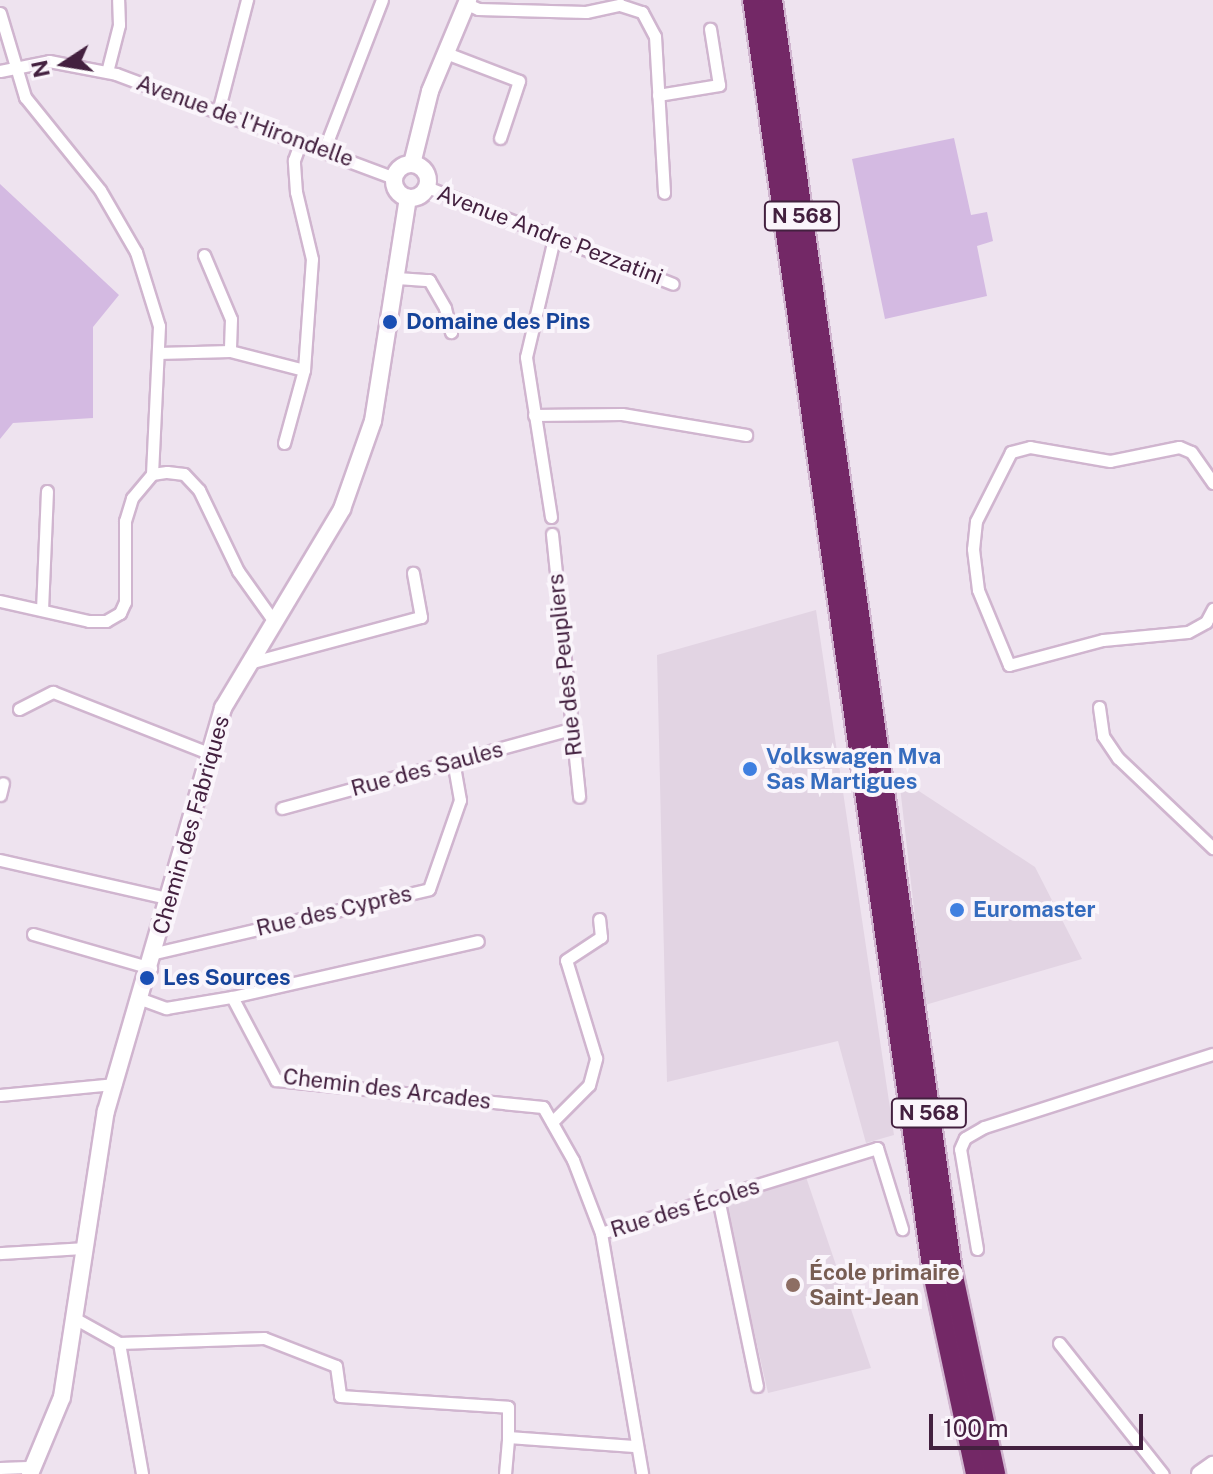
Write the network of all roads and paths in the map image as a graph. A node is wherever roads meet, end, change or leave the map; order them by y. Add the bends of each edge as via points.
1 (118, 0) edge
2 (382, 0) edge
3 (753, 0) edge
4 (772, 0) edge
5 (241, 2) edge
6 (467, 2) edge
7 (0, 13) edge
8 (710, 29) dead end
9 (446, 53) junction
10 (17, 65) junction
11 (0, 71) edge
12 (107, 72) junction
13 (658, 95) junction
14 (219, 108) junction
15 (500, 138) dead end
16 (301, 141) junction
17 (324, 150) junction
18 (412, 164) junction
19 (394, 178) junction
20 (427, 187) junction
21 (664, 193) dead end
22 (408, 198) junction
23 (554, 239) junction
24 (204, 255) dead end
25 (397, 278) junction
26 (673, 284) dead end
27 (451, 332) dead end
28 (230, 351) junction
29 (158, 353) junction
30 (304, 370) junction
31 (534, 415) junction
32 (746, 435) dead end
33 (284, 443) dead end
34 (152, 474) junction
35 (1213, 483) edge
36 (47, 491) dead end
37 (551, 517) dead end
38 (552, 534) dead end
39 (413, 573) dead end
40 (0, 601) edge
41 (1213, 609) edge
42 (42, 610) junction
43 (273, 620) junction
44 (249, 663) junction
45 (1099, 707) dead end
46 (19, 709) dead end
47 (571, 729) junction
48 (211, 754) junction
49 (453, 762) junction
50 (579, 797) dead end
51 (282, 808) dead end
52 (1213, 848) edge
53 (0, 860) edge
54 (171, 899) junction
55 (599, 919) dead end
56 (33, 934) dead end
57 (478, 941) dead end
58 (153, 960) junction
59 (232, 997) junction
60 (141, 999) junction
61 (1213, 1054) edge
62 (115, 1084) junction
63 (0, 1095) edge
64 (552, 1122) junction
65 (718, 1198) junction
66 (902, 1229) dead end
67 (601, 1233) junction
68 (85, 1248) junction
69 (977, 1249) dead end
70 (0, 1253) edge
71 (76, 1319) junction
72 (119, 1343) junction
73 (1059, 1343) dead end
74 (948, 1358) junction
75 (757, 1386) dead end
76 (508, 1437) junction
77 (634, 1446) junction
78 (1213, 1465) edge
79 (0, 1468) edge
80 (32, 1470) edge
81 (142, 1474) edge
82 (505, 1474) edge
83 (642, 1474) edge
84 (967, 1474) edge
85 (976, 1474) edge
86 (995, 1474) edge
87 (1163, 1474) edge
88 (1200, 1474) edge

1 - 12 street via 119,25
2 - 17 street
3 - 74 highway, N 568
4 - 86 highway, N 568 via 952,1271
5 - 14 street
6 - 9 street
6 - 13 street via 478,9 586,12 620,5 642,12 655,36
7 - 10 street
8 - 13 street via 719,85
9 - 15 street via 519,81
9 - 18 street via 430,91
10 - 11 street, Avenue de l'Hirondelle
10 - 12 street, Avenue de l'Hirondelle via 49,61
10 - 29 street via 25,97 100,190 136,252 159,326
12 - 14 street, Avenue de l'Hirondelle
13 - 21 street
14 - 16 street, Avenue de l'Hirondelle
16 - 17 street, Avenue de l'Hirondelle
16 - 30 street via 294,160 296,192 312,259
17 - 19 street, Avenue de l'Hirondelle
18 - 19 street via 399,169
18 - 20 street via 425,172
19 - 22 street via 398,193
20 - 22 street via 422,195
20 - 23 street, Avenue Andre Pezzatini
22 - 25 street, Chemin des Fabriques
23 - 26 street, Avenue Andre Pezzatini
23 - 31 street via 526,357
24 - 28 street via 231,319
25 - 27 street via 429,280
25 - 43 street, Chemin des Fabriques via 373,421 342,509
28 - 29 street
28 - 30 street
29 - 34 street
30 - 33 street
31 - 32 street via 622,414
31 - 37 street
34 - 42 street via 132,498 125,521 125,602 120,613 106,621 89,621
34 - 43 street via 184,474 199,490 238,571
35 - 41 street via 1191,452 1179,447 1110,461 1030,447 1011,452 976,521 973,549 978,590 1009,665 1103,640 1188,632 1206,622
36 - 42 street
38 - 47 street, Rue des Peupliers
39 - 44 street via 421,617
40 - 42 street
43 - 44 street, Chemin des Fabriques
44 - 48 street, Chemin des Fabriques via 223,708
45 - 52 street via 1103,736 1118,758
46 - 48 street via 53,692
47 - 49 street, Rue des Saules
47 - 50 street, Rue des Peupliers
48 - 54 street, Chemin des Fabriques
49 - 51 street, Rue des Saules
49 - 58 street, Rue des Cyprès via 460,800 429,889
53 - 54 street
54 - 58 street, Chemin des Fabriques
55 - 64 street via 601,937 566,960 596,1058 589,1085
56 - 58 street
57 - 59 street
58 - 60 street, Chemin des Fabriques
59 - 60 street via 166,1008
59 - 64 street, Chemin des Arcades via 276,1080 543,1107
60 - 62 street, Chemin des Fabriques
61 - 69 street via 984,1127 965,1138 960,1149
62 - 63 street
62 - 68 street, Chemin des Fabriques via 97,1153
64 - 67 street
65 - 66 street, Rue des Écoles via 877,1148
65 - 67 street, Rue des Écoles
65 - 75 street
67 - 77 street, Rue des Écoles
68 - 70 street
68 - 71 street, Chemin des Fabriques
71 - 72 street
71 - 80 street, Chemin des Fabriques via 62,1397
72 - 76 street via 264,1338 336,1366 340,1396 508,1407
72 - 81 street
73 - 87 street
74 - 84 highway
74 - 85 highway, N 568
76 - 77 street
76 - 82 street
77 - 83 street, Rue des Écoles
78 - 88 street
79 - 80 street

